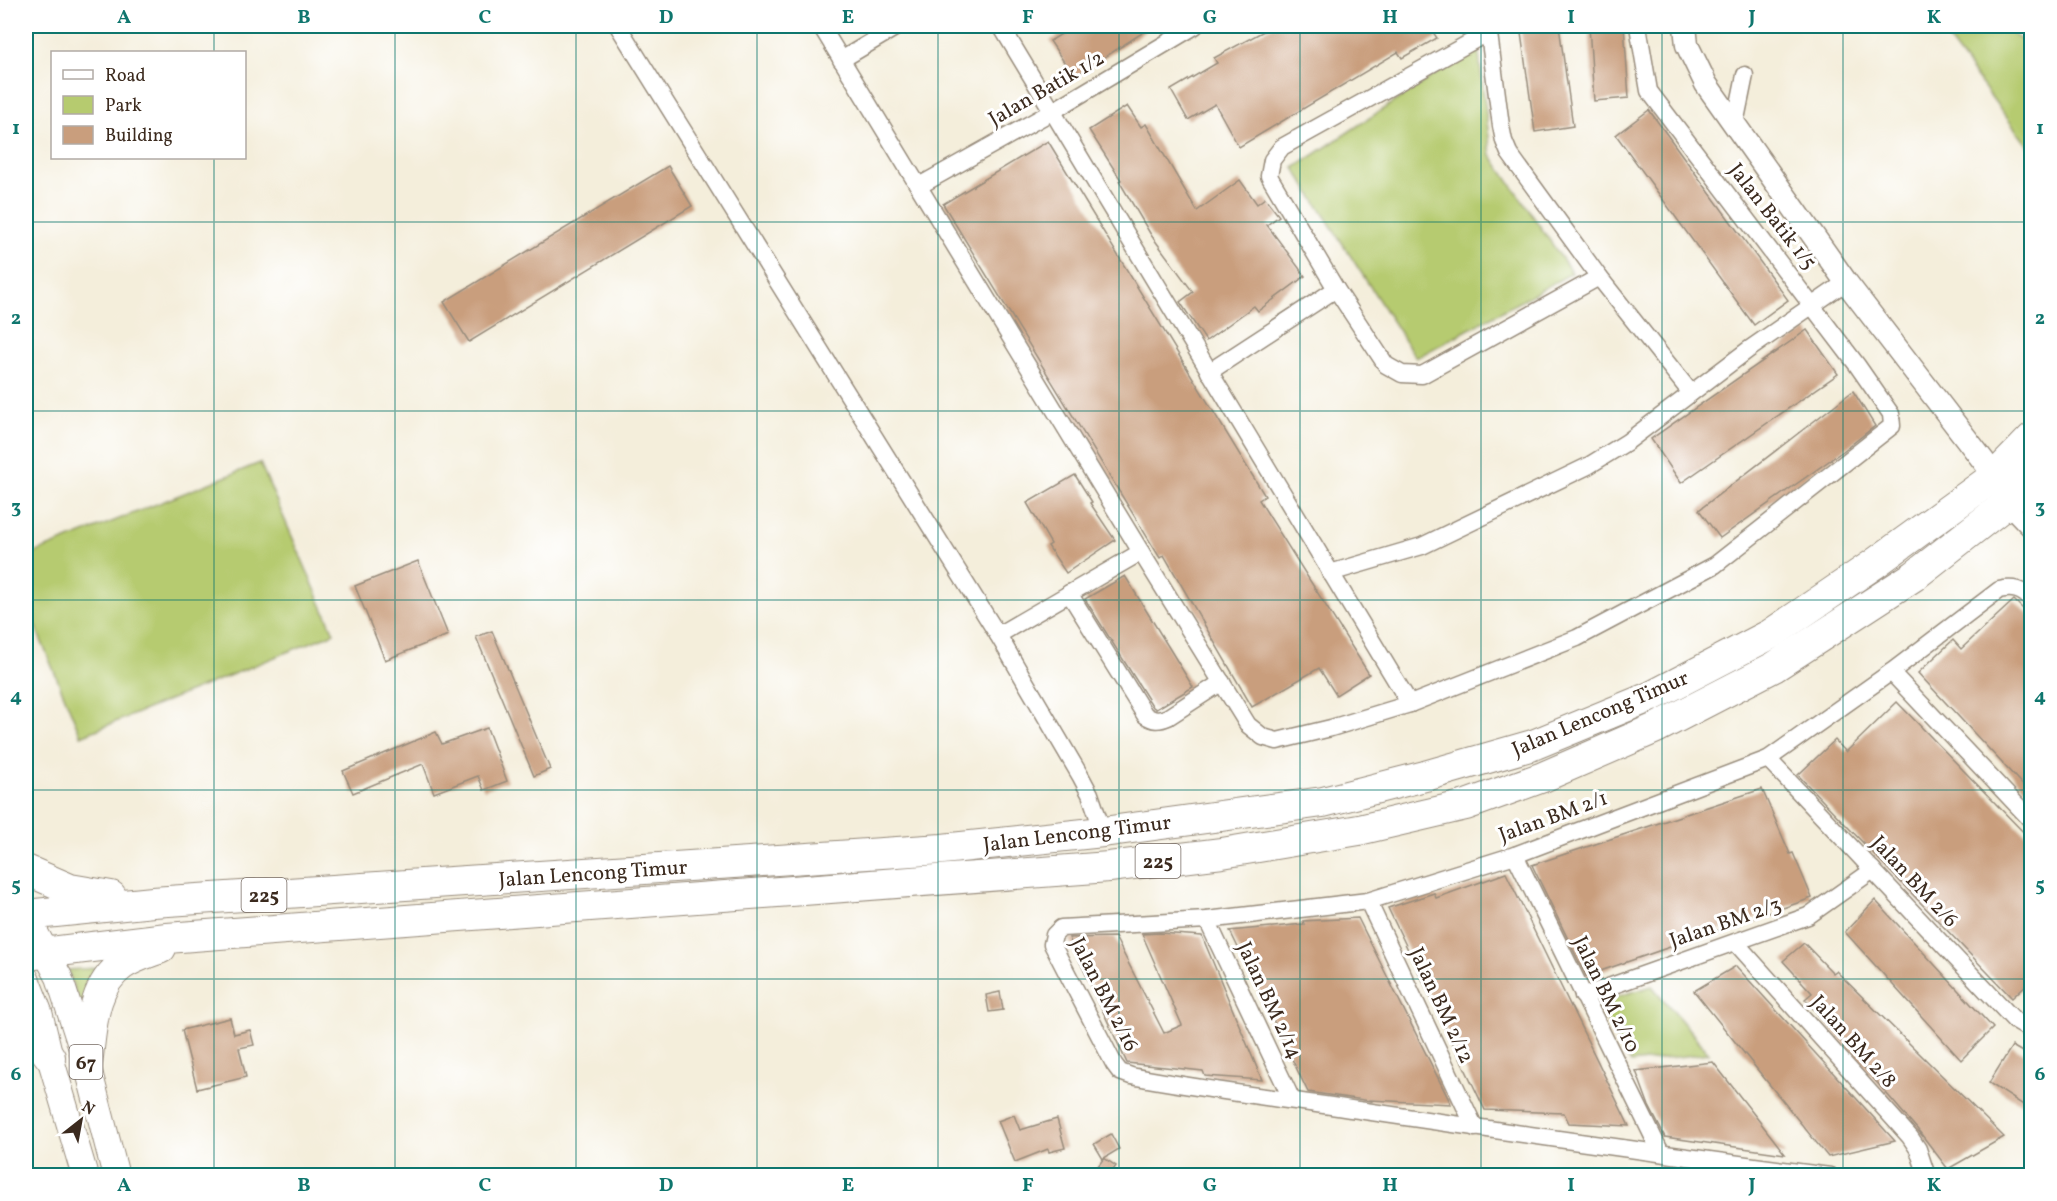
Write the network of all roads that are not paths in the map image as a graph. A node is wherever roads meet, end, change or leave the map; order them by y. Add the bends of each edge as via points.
1 (618, 26) edge
2 (821, 26) edge
3 (898, 26) edge
4 (1001, 26) edge
5 (1195, 26) edge
6 (1638, 26) edge
7 (1685, 26) edge
8 (1488, 29) edge
9 (841, 60) junction
10 (1745, 75) dead end
11 (1053, 111) junction
12 (1735, 124) junction
13 (919, 186) junction
14 (1599, 277) junction
15 (1846, 282) junction
16 (1336, 289) junction
17 (1814, 306) junction
18 (1209, 372) junction
19 (1691, 393) junction
20 (2031, 438) edge
21 (1995, 476) junction
22 (2031, 478) edge
23 (2006, 504) junction
24 (2031, 531) edge
25 (1141, 552) junction
26 (1330, 573) junction
27 (1069, 593) junction
28 (2031, 600) edge
29 (998, 635) junction
30 (1891, 672) junction
31 (1221, 682) junction
32 (1410, 704) junction
33 (1768, 759) junction
34 (2031, 821) edge
35 (1103, 832) junction
36 (1515, 855) junction
37 (26, 870) edge
38 (1873, 870) junction
39 (1368, 901) junction
40 (153, 902) junction
41 (26, 915) edge
42 (1207, 920) junction
43 (1054, 935) joint
44 (189, 937) junction
45 (1736, 943) junction
46 (36, 953) edge
47 (26, 979) edge
48 (1583, 996) junction
49 (26, 1026) edge
50 (2031, 1031) edge
51 (50, 1057) junction
52 (87, 1064) junction
53 (1292, 1100) junction
54 (1476, 1128) junction
55 (1661, 1153) junction
56 (85, 1176) edge
57 (116, 1176) edge
58 (1830, 1176) edge
59 (1927, 1176) edge

1 - 29 street
2 - 9 street
3 - 9 street
4 - 11 street
5 - 11 street, Jalan Batik 1/2
6 - 17 street, Jalan Batik 1/5 via 1649,91
7 - 12 street via 1687,45 1706,84
8 - 14 street via 1507,147
8 - 16 street via 1282,147 1272,160 1269,176
9 - 13 street
10 - 12 street
11 - 13 street, Jalan Batik 1/2
11 - 18 street
12 - 15 street
13 - 25 street
14 - 16 street via 1422,375 1402,374 1386,365
14 - 19 street
15 - 17 street
15 - 21 street
16 - 18 street
17 - 19 street
17 - 32 street, Jalan Batik 1/5 via 1891,414 1892,426 1715,565 1577,638
18 - 26 street
19 - 26 street via 1588,466 1422,546
20 - 21 highway, Jalan Lencong Timur / 225
21 - 35 highway, Jalan Lencong Timur / 225 via 1771,634 1652,696 1533,745 1323,802
22 - 23 highway, Jalan Lencong Timur / 225
23 - 24 street
23 - 44 highway, Jalan Lencong Timur / 225 via 1914,576 1774,667 1656,728 1466,805 1359,830 1109,867
25 - 27 street
25 - 31 street
26 - 32 street
27 - 29 street
27 - 31 street via 1145,716 1152,721 1168,717
28 - 30 street, Jalan BM 2/1 via 2013,588 1999,590
29 - 35 street via 1081,777
30 - 33 street, Jalan BM 2/1
30 - 34 street
31 - 32 street via 1248,724 1263,737 1277,741
33 - 36 street, Jalan BM 2/1
33 - 38 street, Jalan BM 2/6
35 - 40 highway, Jalan Lencong Timur / 225 via 942,849
36 - 39 street, Jalan BM 2/1
36 - 48 street, Jalan BM 2/10
37 - 40 highway via 70,888
38 - 45 street, Jalan BM 2/3 via 1808,916
38 - 50 street, Jalan BM 2/6 via 2015,1021
39 - 42 street, Jalan BM 2/1
39 - 54 street, Jalan BM 2/12
40 - 41 highway, Jalan Lencong Timur / 225
41 - 46 main road, 67
42 - 43 street, Jalan BM 2/1 via 1061,928
42 - 53 street, Jalan BM 2/14
43 - 53 street, Jalan BM 2/16 via 1052,944 1120,1072 1202,1089
44 - 46 highway, Jalan Lencong Timur / 225
44 - 52 highway via 130,960 106,981 95,1010
45 - 48 street, Jalan BM 2/3
45 - 59 street, Jalan BM 2/8 via 1910,1137
46 - 52 main road, 67 via 59,977
47 - 51 main road, 67
48 - 55 street, Jalan BM 2/10
49 - 51 highway
51 - 56 main road, 67
52 - 57 main road, 67
53 - 54 street
54 - 55 street
55 - 58 street

